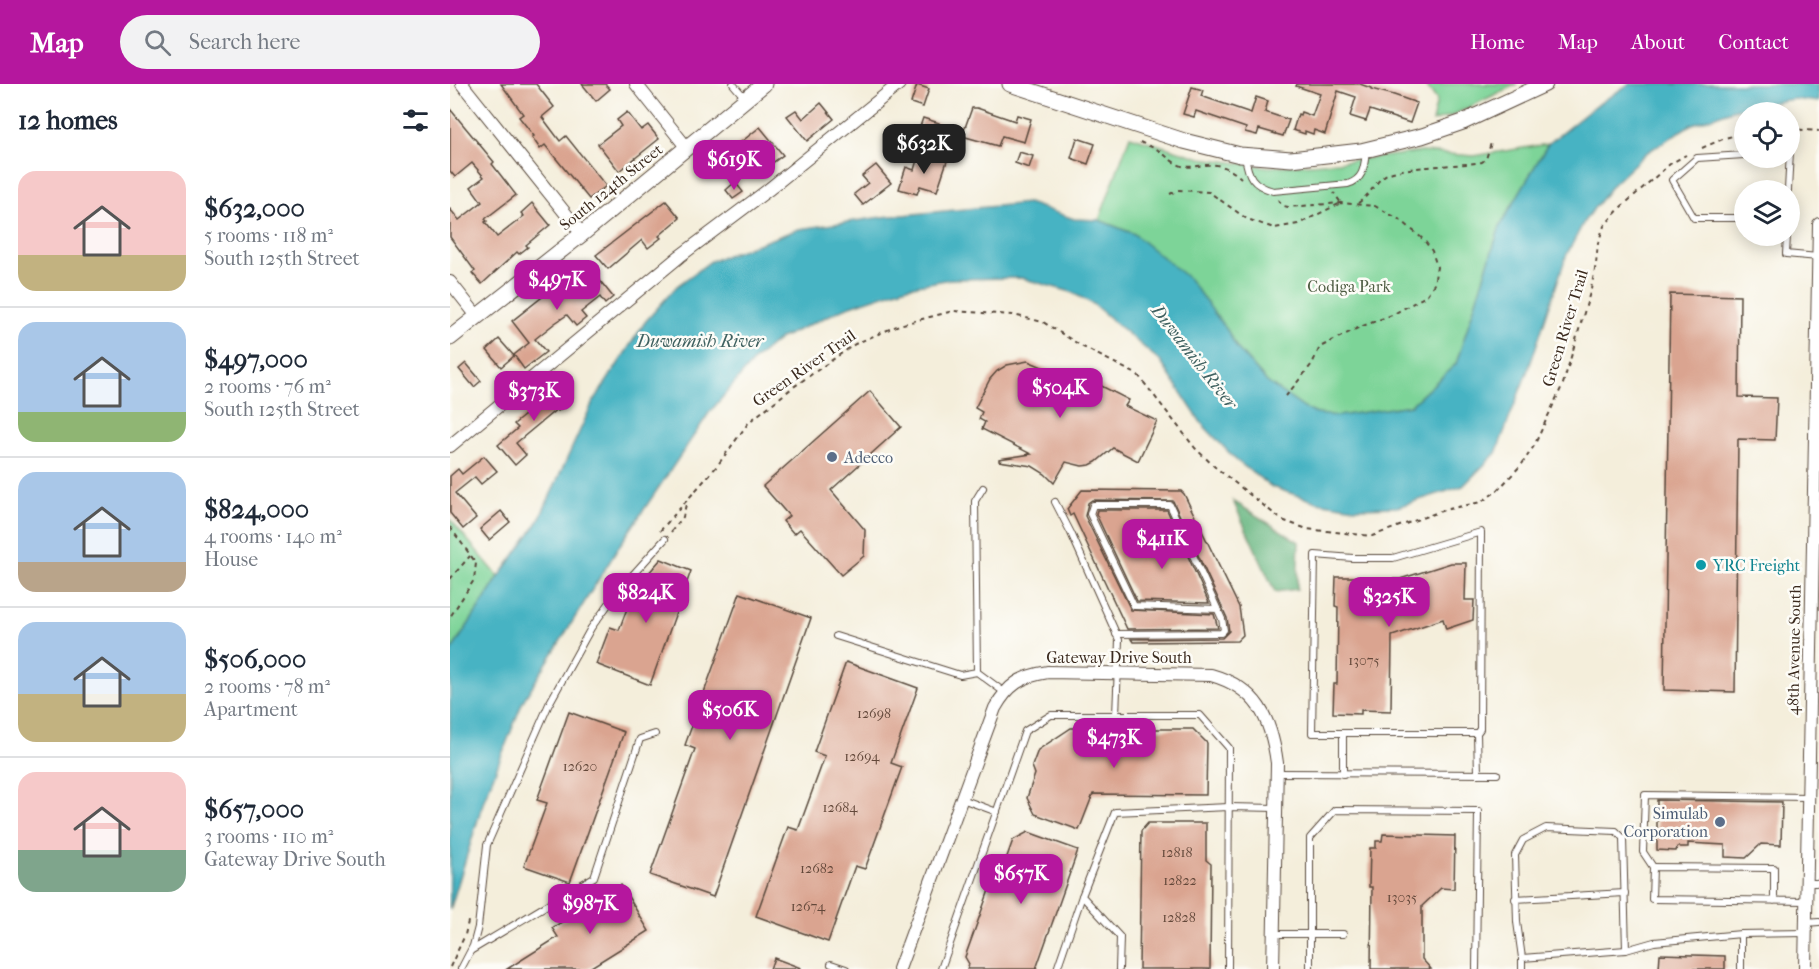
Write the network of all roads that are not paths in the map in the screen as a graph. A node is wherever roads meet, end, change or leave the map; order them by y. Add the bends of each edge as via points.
1 (462, 84) edge
2 (636, 84) edge
3 (734, 84) edge
4 (898, 84) edge
5 (1010, 84) edge
6 (1545, 84) edge
7 (758, 90) edge
8 (687, 148) junction
9 (1366, 150) junction
10 (1245, 155) junction
11 (1734, 155) edge
12 (1734, 218) edge
13 (1819, 224) edge
14 (582, 234) junction
15 (1786, 246) edge
16 (1818, 257) edge
17 (450, 282) edge
18 (477, 316) junction
19 (1818, 333) edge
20 (450, 338) edge
21 (450, 446) edge
22 (1817, 448) edge
23 (983, 488) dead end
24 (1055, 502) dead end
25 (665, 539) road end
26 (1815, 605) edge
27 (1217, 609) junction
28 (1116, 634) junction
29 (836, 636) dead end
30 (977, 672) junction
31 (1117, 672) junction
32 (1004, 692) junction
33 (1116, 715) junction
34 (1343, 733) junction
35 (1476, 733) junction
36 (655, 734) dead end
37 (1277, 773) junction
38 (1343, 774) junction
39 (1478, 774) junction
40 (1497, 774) dead end
41 (1808, 797) junction
42 (961, 799) junction
43 (1229, 807) junction
44 (1276, 808) junction
45 (997, 812) junction
46 (1653, 867) junction
47 (1813, 883) edge
48 (1625, 893) junction
49 (1082, 896) junction
50 (1515, 899) junction
51 (1774, 901) junction
52 (1806, 901) junction
53 (1819, 922) edge
54 (1806, 928) junction
55 (1274, 934) junction
56 (1310, 934) junction
57 (1343, 934) dead end
58 (1741, 934) junction
59 (1626, 950) junction
60 (471, 951) junction
61 (1522, 958) junction
62 (831, 964) dead end
63 (461, 969) edge
64 (846, 969) edge
65 (898, 969) edge
66 (941, 969) edge
67 (1057, 969) edge
68 (1119, 969) edge
69 (1228, 969) edge
70 (1273, 969) edge
71 (1310, 969) edge
72 (1476, 969) edge
73 (1522, 969) edge
74 (1741, 969) edge
75 (1805, 969) edge

1 - 14 street
2 - 8 street
3 - 7 lane
4 - 21 street via 680,256
5 - 10 street via 1184,141
6 - 9 street via 1464,122
7 - 8 street, South 124th Street
8 - 14 street, South 124th Street
9 - 10 street via 1291,159
9 - 10 lane via 1364,170 1355,182 1273,191 1252,181
11 - 12 lane via 1697,158 1672,180 1694,218
13 - 16 street, 48th Avenue South
14 - 18 street, South 124th Street
15 - 16 lane via 1786,254
16 - 19 street, 48th Avenue South
17 - 18 street
18 - 20 street, South 124th Street
19 - 22 street, 48th Avenue South
22 - 26 street, 48th Avenue South
23 - 30 lane via 975,501
24 - 28 lane
25 - 60 lane via 591,628 549,704 487,845 478,927
26 - 41 street, 48th Avenue South via 1813,764
27 - 27 lane via 1170,505 1093,505 1090,514 1134,606
27 - 28 lane via 1224,630 1221,633
28 - 31 lane
29 - 30 lane via 960,675
30 - 32 lane
31 - 32 street, Gateway Drive South via 1030,675
31 - 33 lane
31 - 37 street, Gateway Drive South via 1212,675 1236,685 1257,701 1264,714 1274,741
32 - 42 street
33 - 43 lane via 1200,715 1229,748
33 - 45 lane via 1051,715 1025,731
34 - 35 lane
34 - 35 lane via 1312,733 1315,555 1393,558 1481,532 1480,729
34 - 38 lane
35 - 39 lane
36 - 60 lane via 640,739 594,877
37 - 38 lane
37 - 44 street, Gateway Drive South
38 - 39 lane
39 - 40 lane
41 - 46 lane via 1645,795 1643,852
41 - 47 street, 48th Avenue South
42 - 45 lane
42 - 65 street
43 - 44 lane
43 - 49 lane via 1115,812
43 - 69 lane
44 - 55 street, Gateway Drive South
45 - 66 lane
46 - 51 lane via 1774,868
46 - 51 lane via 1652,899
47 - 52 street, 48th Avenue South
48 - 50 lane
48 - 50 lane via 1623,838 1616,831 1546,828 1523,840 1515,855
48 - 59 lane
49 - 67 lane
49 - 68 lane via 1120,937
50 - 61 lane
51 - 52 lane
52 - 54 street, 48th Avenue South
53 - 54 lane
54 - 58 lane
54 - 75 street, 48th Avenue South
55 - 56 lane
55 - 70 street, Gateway Drive South
56 - 57 lane
56 - 71 lane
56 - 72 lane via 1310,838 1335,810 1478,811
58 - 59 lane via 1654,942
58 - 74 lane
59 - 61 lane
60 - 63 lane
61 - 73 lane
62 - 64 lane

